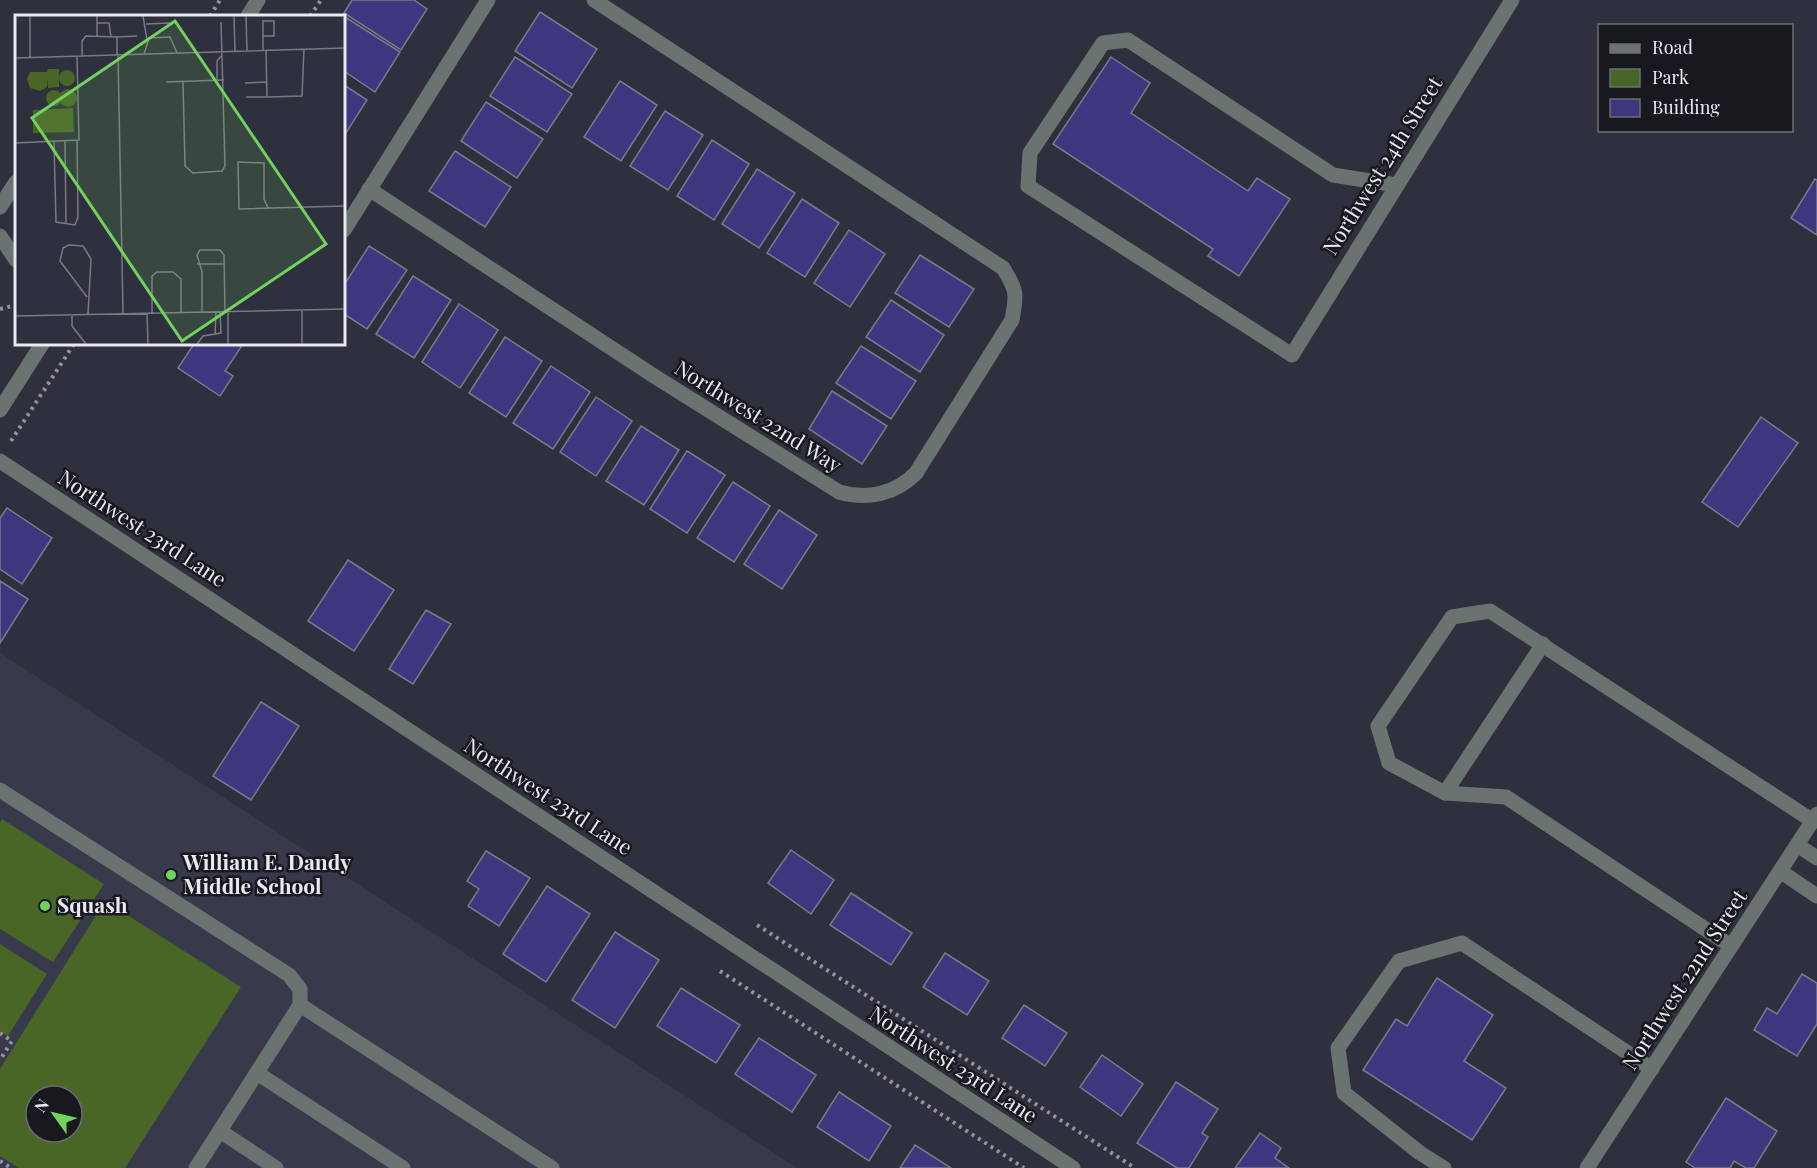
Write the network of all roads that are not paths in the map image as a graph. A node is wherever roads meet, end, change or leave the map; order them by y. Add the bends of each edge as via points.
1 (258, 0) edge
2 (488, 0) edge
3 (594, 0) edge
4 (1512, 0) edge
5 (249, 15) edge
6 (15, 184) edge
7 (1396, 185) junction
8 (369, 189) junction
9 (0, 207) edge
10 (345, 228) edge
11 (0, 236) edge
12 (15, 258) edge
13 (41, 345) edge
14 (0, 410) edge
15 (3, 455) edge
16 (1543, 644) junction
17 (0, 790) edge
18 (1444, 793) junction
19 (1815, 817) edge
20 (1797, 845) junction
21 (1817, 858) edge
22 (1780, 871) junction
23 (1817, 896) edge
24 (1731, 946) junction
25 (300, 1005) junction
26 (1652, 1069) junction
27 (257, 1073) junction
28 (220, 1131) junction
29 (196, 1168) edge
30 (276, 1168) edge
31 (404, 1168) edge
32 (552, 1168) edge
33 (1073, 1168) edge
34 (1444, 1168) edge
35 (1587, 1168) edge

1 - 5 street
2 - 8 street
3 - 8 street, Northwest 22nd Way via 1007,274 1017,292 1012,320 906,484 883,494 861,497 839,492
4 - 7 street, Northwest 24th Street
6 - 9 street
7 - 7 street, Northwest 24th Street via 1292,355 1028,186 1030,153 1103,43 1128,40 1333,176
8 - 10 street
11 - 12 street
13 - 14 street
15 - 33 street, Northwest 23rd Lane
16 - 18 street
16 - 18 street via 1490,611 1452,617 1378,726 1389,763
16 - 19 street
17 - 25 street via 290,975 300,988
18 - 24 street via 1506,797
19 - 20 street, Northwest 22nd Street
20 - 21 street
20 - 22 street, Northwest 22nd Street
22 - 23 street
22 - 24 street, Northwest 22nd Street
24 - 26 street, Northwest 22nd Street
25 - 27 street
25 - 32 street
26 - 34 street via 1462,943 1399,961 1338,1048 1344,1093
26 - 35 street, Northwest 22nd Street
27 - 28 street
27 - 31 street
28 - 29 street
28 - 30 street

